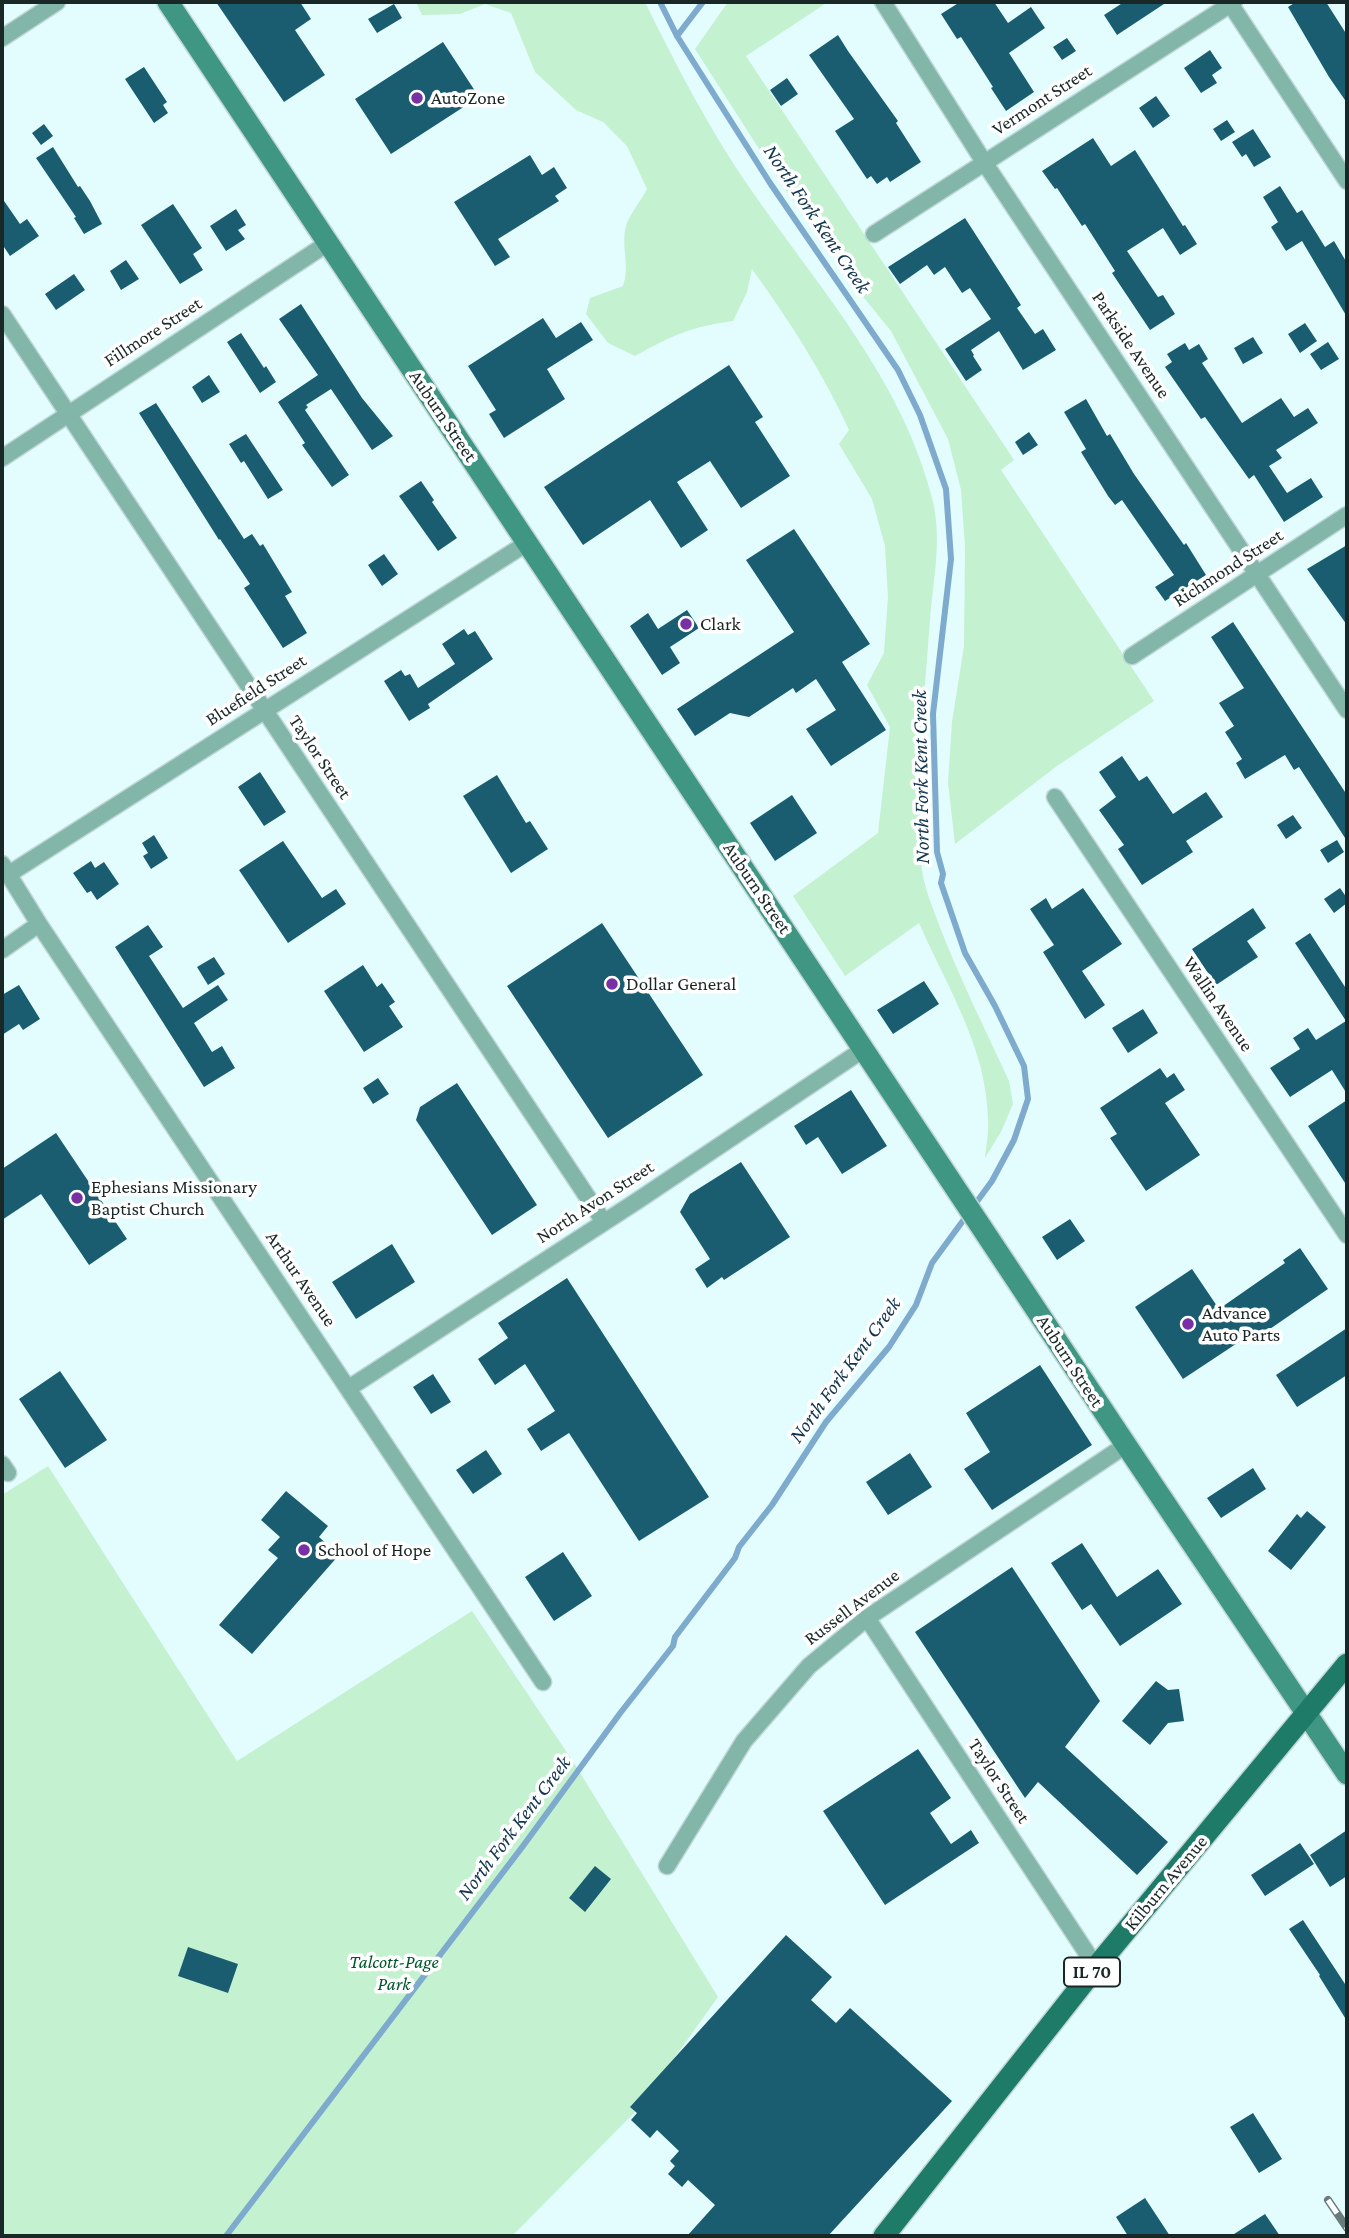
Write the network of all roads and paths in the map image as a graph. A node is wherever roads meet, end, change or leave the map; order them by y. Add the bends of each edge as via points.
1 (57, 2) edge
2 (168, 2) edge
3 (883, 2) edge
4 (1231, 3) edge
5 (2, 38) edge
6 (984, 162) junction
7 (1347, 181) edge
8 (874, 234) dead end
9 (328, 243) junction
10 (2, 314) edge
11 (68, 413) junction
12 (2, 458) edge
13 (1347, 515) edge
14 (527, 543) junction
15 (1257, 574) junction
16 (1132, 656) dead end
17 (263, 710) junction
18 (1347, 710) edge
19 (1055, 797) dead end
20 (5, 869) edge
21 (39, 924) junction
22 (2, 950) edge
23 (864, 1049) junction
24 (604, 1222) junction
25 (1347, 1235) edge
26 (349, 1388) junction
27 (1126, 1445) junction
28 (867, 1618) junction
29 (1347, 1664) edge
30 (543, 1682) dead end
31 (1307, 1713) junction
32 (1347, 1774) edge
33 (667, 1866) dead end
34 (1097, 1967) junction
35 (884, 2236) edge

1 - 5 street
2 - 9 main road, Auburn Street
3 - 6 street, Parkside Avenue
4 - 6 street, Vermont Street
4 - 7 street
6 - 8 street, Vermont Street
6 - 15 street, Parkside Avenue
9 - 11 street, Fillmore Street
9 - 14 main road, Auburn Street
10 - 11 street, Taylor Street
11 - 12 street, Fillmore Street
11 - 17 street, Taylor Street
13 - 15 street, Richmond Street
14 - 17 street, Bluefield Street
14 - 23 main road, Auburn Street
15 - 16 street, Richmond Street
15 - 18 street, Parkside Avenue
17 - 20 street, Bluefield Street
17 - 24 street, Taylor Street
19 - 25 street, Wallin Avenue
20 - 21 street, Arthur Avenue
21 - 22 street
21 - 26 street, Arthur Avenue
23 - 24 street, North Avon Street
23 - 27 main road, Auburn Street
24 - 26 street, North Avon Street
26 - 30 street, Arthur Avenue
27 - 28 street, Russell Avenue
27 - 31 main road, Auburn Street
28 - 33 street, Russell Avenue via 809,1666 744,1741
28 - 34 street, Taylor Street
29 - 31 main road, Kilburn Avenue / IL 70
31 - 32 main road, Auburn Street
31 - 34 main road, Kilburn Avenue / IL 70
34 - 35 main road, Kilburn Avenue / IL 70

